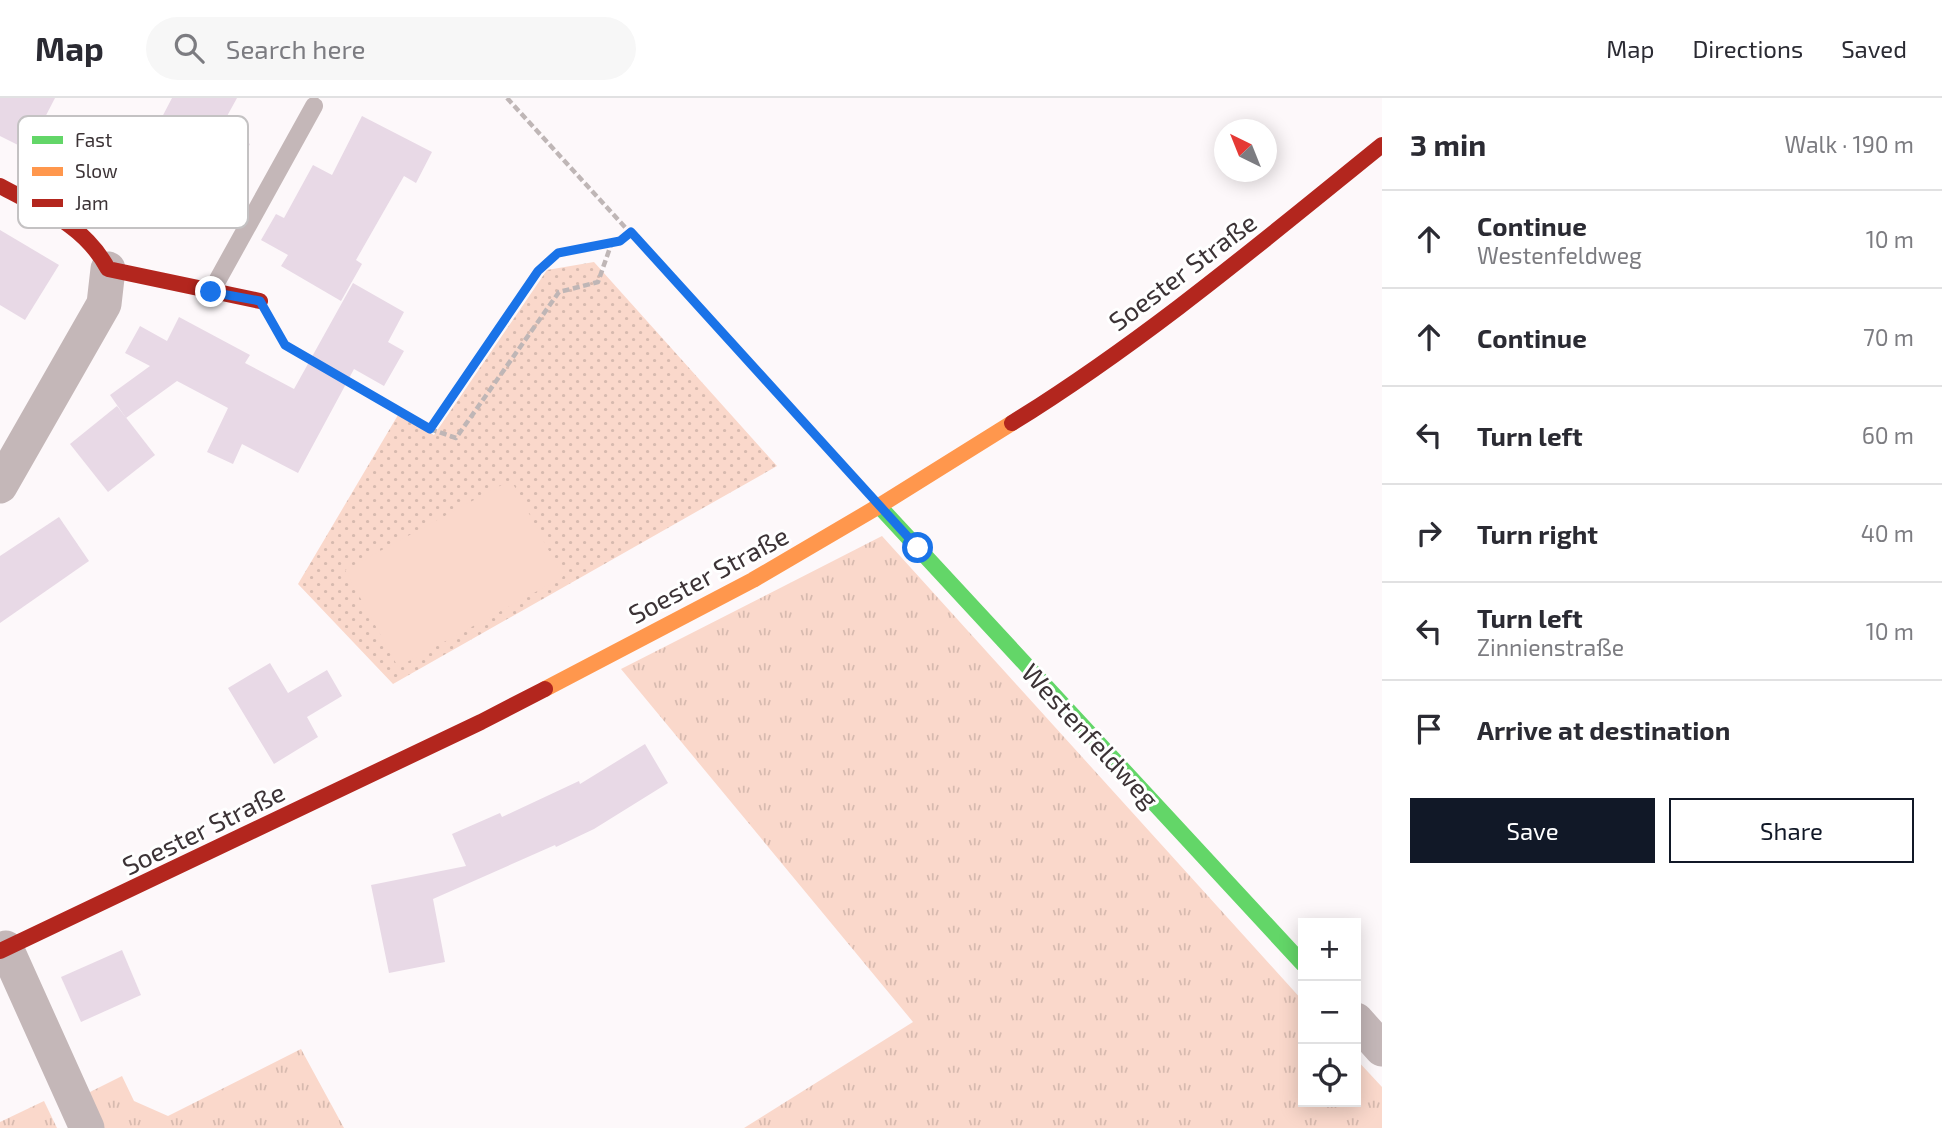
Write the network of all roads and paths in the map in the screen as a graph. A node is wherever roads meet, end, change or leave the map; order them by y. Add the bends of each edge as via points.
1 (507, 98) edge
2 (314, 106) dead end
3 (1382, 145) edge
4 (0, 186) edge
5 (18, 196) edge
6 (248, 225) edge
7 (75, 228) edge
8 (246, 228) edge
9 (631, 232) junction
10 (612, 242) junction
11 (108, 270) junction
12 (211, 292) junction
13 (260, 301) joint
14 (430, 429) junction
15 (0, 486) edge
16 (879, 506) junction
17 (3, 950) edge
18 (1298, 959) edge
19 (1361, 1026) edge
20 (1382, 1049) edge
21 (87, 1128) edge

1 - 9 path
2 - 6 lane
3 - 16 main road, Soester Straße via 1217,278 1062,393
4 - 5 main road
7 - 11 main road via 99,251
8 - 12 lane
9 - 10 path
9 - 16 path
10 - 14 path via 558,253 538,271
10 - 14 path via 598,282 559,292 456,438
11 - 12 main road
11 - 15 street via 103,304
12 - 13 main road
13 - 14 path via 285,345
16 - 17 main road, Soester Straße via 753,580 481,722
16 - 18 main road, Westenfeldweg
17 - 21 street
19 - 20 street

